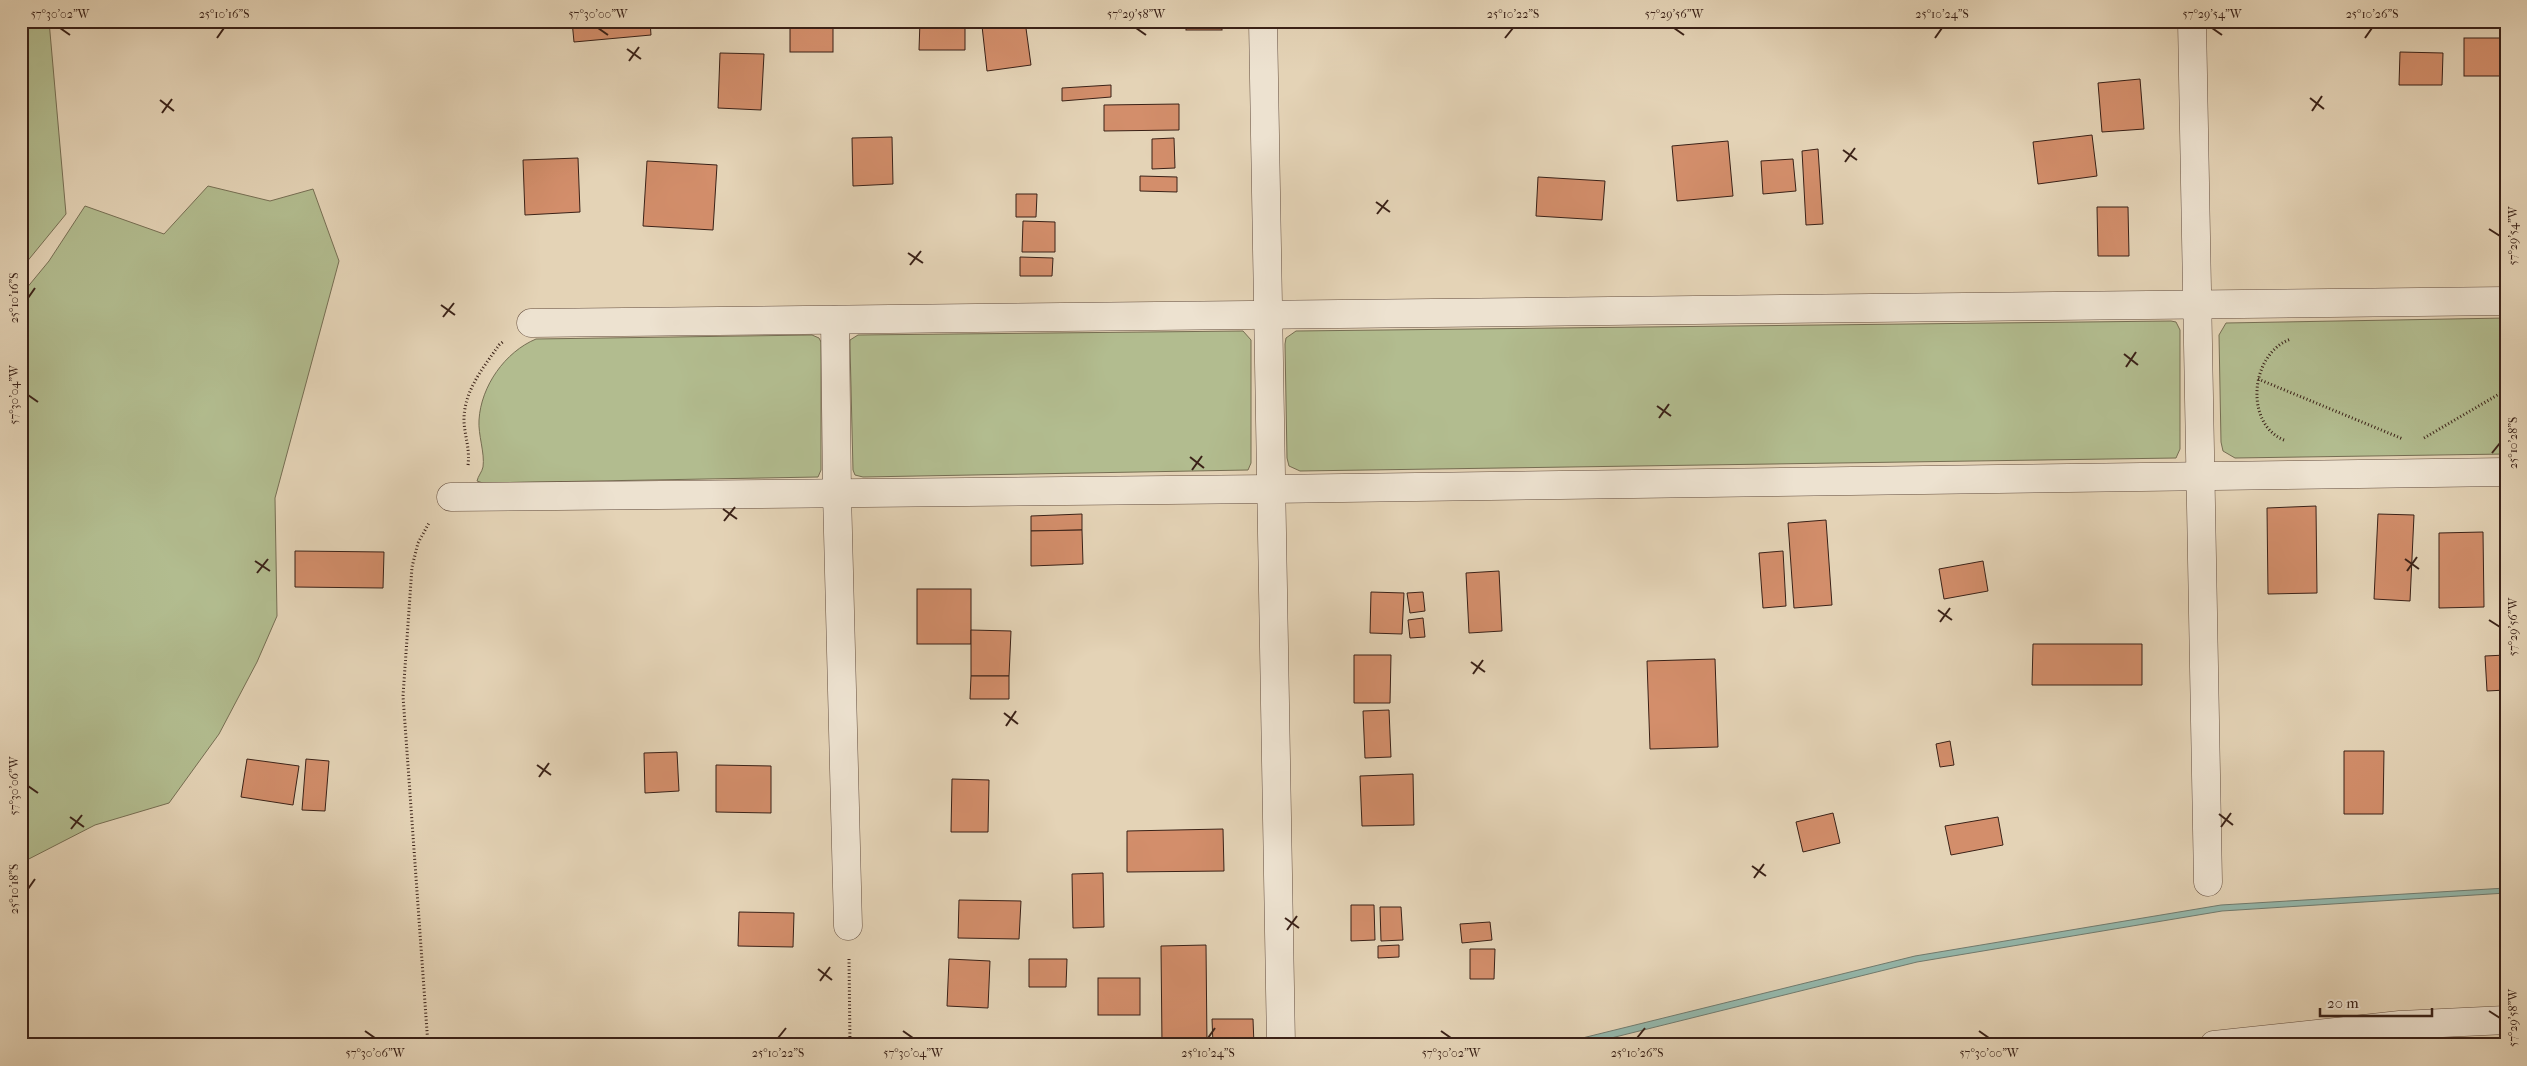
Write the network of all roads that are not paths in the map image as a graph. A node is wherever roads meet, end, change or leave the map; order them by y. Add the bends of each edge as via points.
1 (1263, 21) edge
2 (2192, 21) edge
3 (2506, 301) edge
4 (2198, 305) junction
5 (1267, 316) junction
6 (835, 320) junction
7 (531, 323) road end
8 (2506, 472) edge
9 (2201, 476) junction
10 (1270, 489) junction
11 (837, 493) junction
12 (451, 497) road end
13 (2208, 882) dead end
14 (848, 926) road end
15 (2506, 1020) edge
16 (1281, 1045) edge
17 (2214, 1045) edge

1 - 5 street
2 - 4 street
3 - 4 street
4 - 5 street
4 - 9 street
5 - 6 street
5 - 10 street
6 - 7 street
6 - 11 street
8 - 9 street
9 - 10 street
9 - 13 street
10 - 11 street
10 - 16 street
11 - 12 street
11 - 14 street
15 - 17 street via 2400,1025

